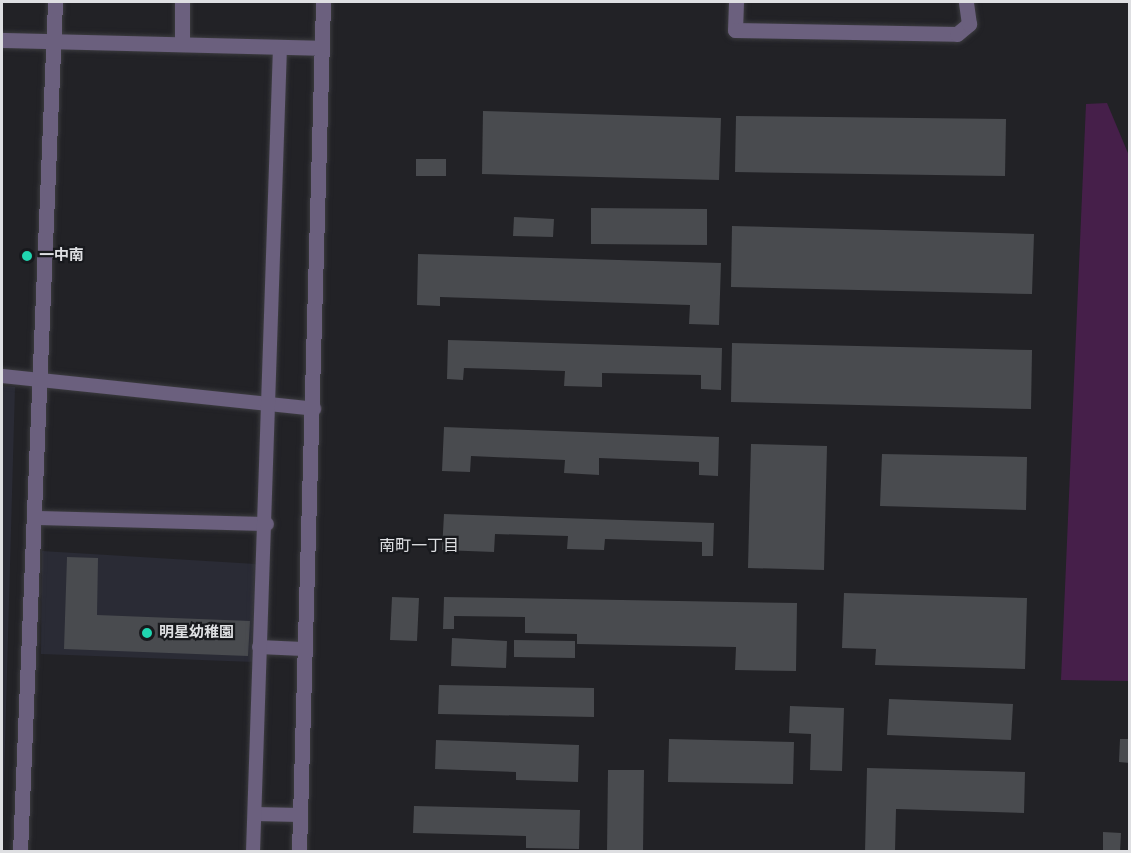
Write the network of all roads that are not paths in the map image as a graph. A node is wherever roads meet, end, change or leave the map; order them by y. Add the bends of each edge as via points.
1 (55, 2) edge
2 (182, 2) edge
3 (322, 2) edge
4 (736, 2) edge
5 (966, 2) edge
6 (2, 40) edge
7 (53, 41) junction
8 (182, 44) junction
9 (280, 47) junction
10 (321, 48) junction
11 (2, 376) edge
12 (41, 379) junction
13 (270, 406) junction
14 (314, 409) junction
15 (36, 518) junction
16 (267, 524) junction
17 (259, 647) junction
18 (303, 649) junction
19 (255, 814) junction
20 (300, 815) junction
21 (20, 852) edge
22 (253, 852) edge
23 (299, 852) edge

1 - 7 street
2 - 8 street
3 - 10 street
4 - 5 street via 735,30 957,34 969,24
6 - 7 street
7 - 8 street
7 - 12 street
8 - 9 street
9 - 10 street
9 - 13 lane
10 - 14 street
11 - 12 lane
12 - 13 lane
12 - 15 street
13 - 14 lane
13 - 16 lane
14 - 18 street
15 - 16 lane
15 - 21 street
16 - 17 lane
17 - 18 lane
17 - 19 lane
18 - 20 street
19 - 20 lane
19 - 22 lane
20 - 23 street

